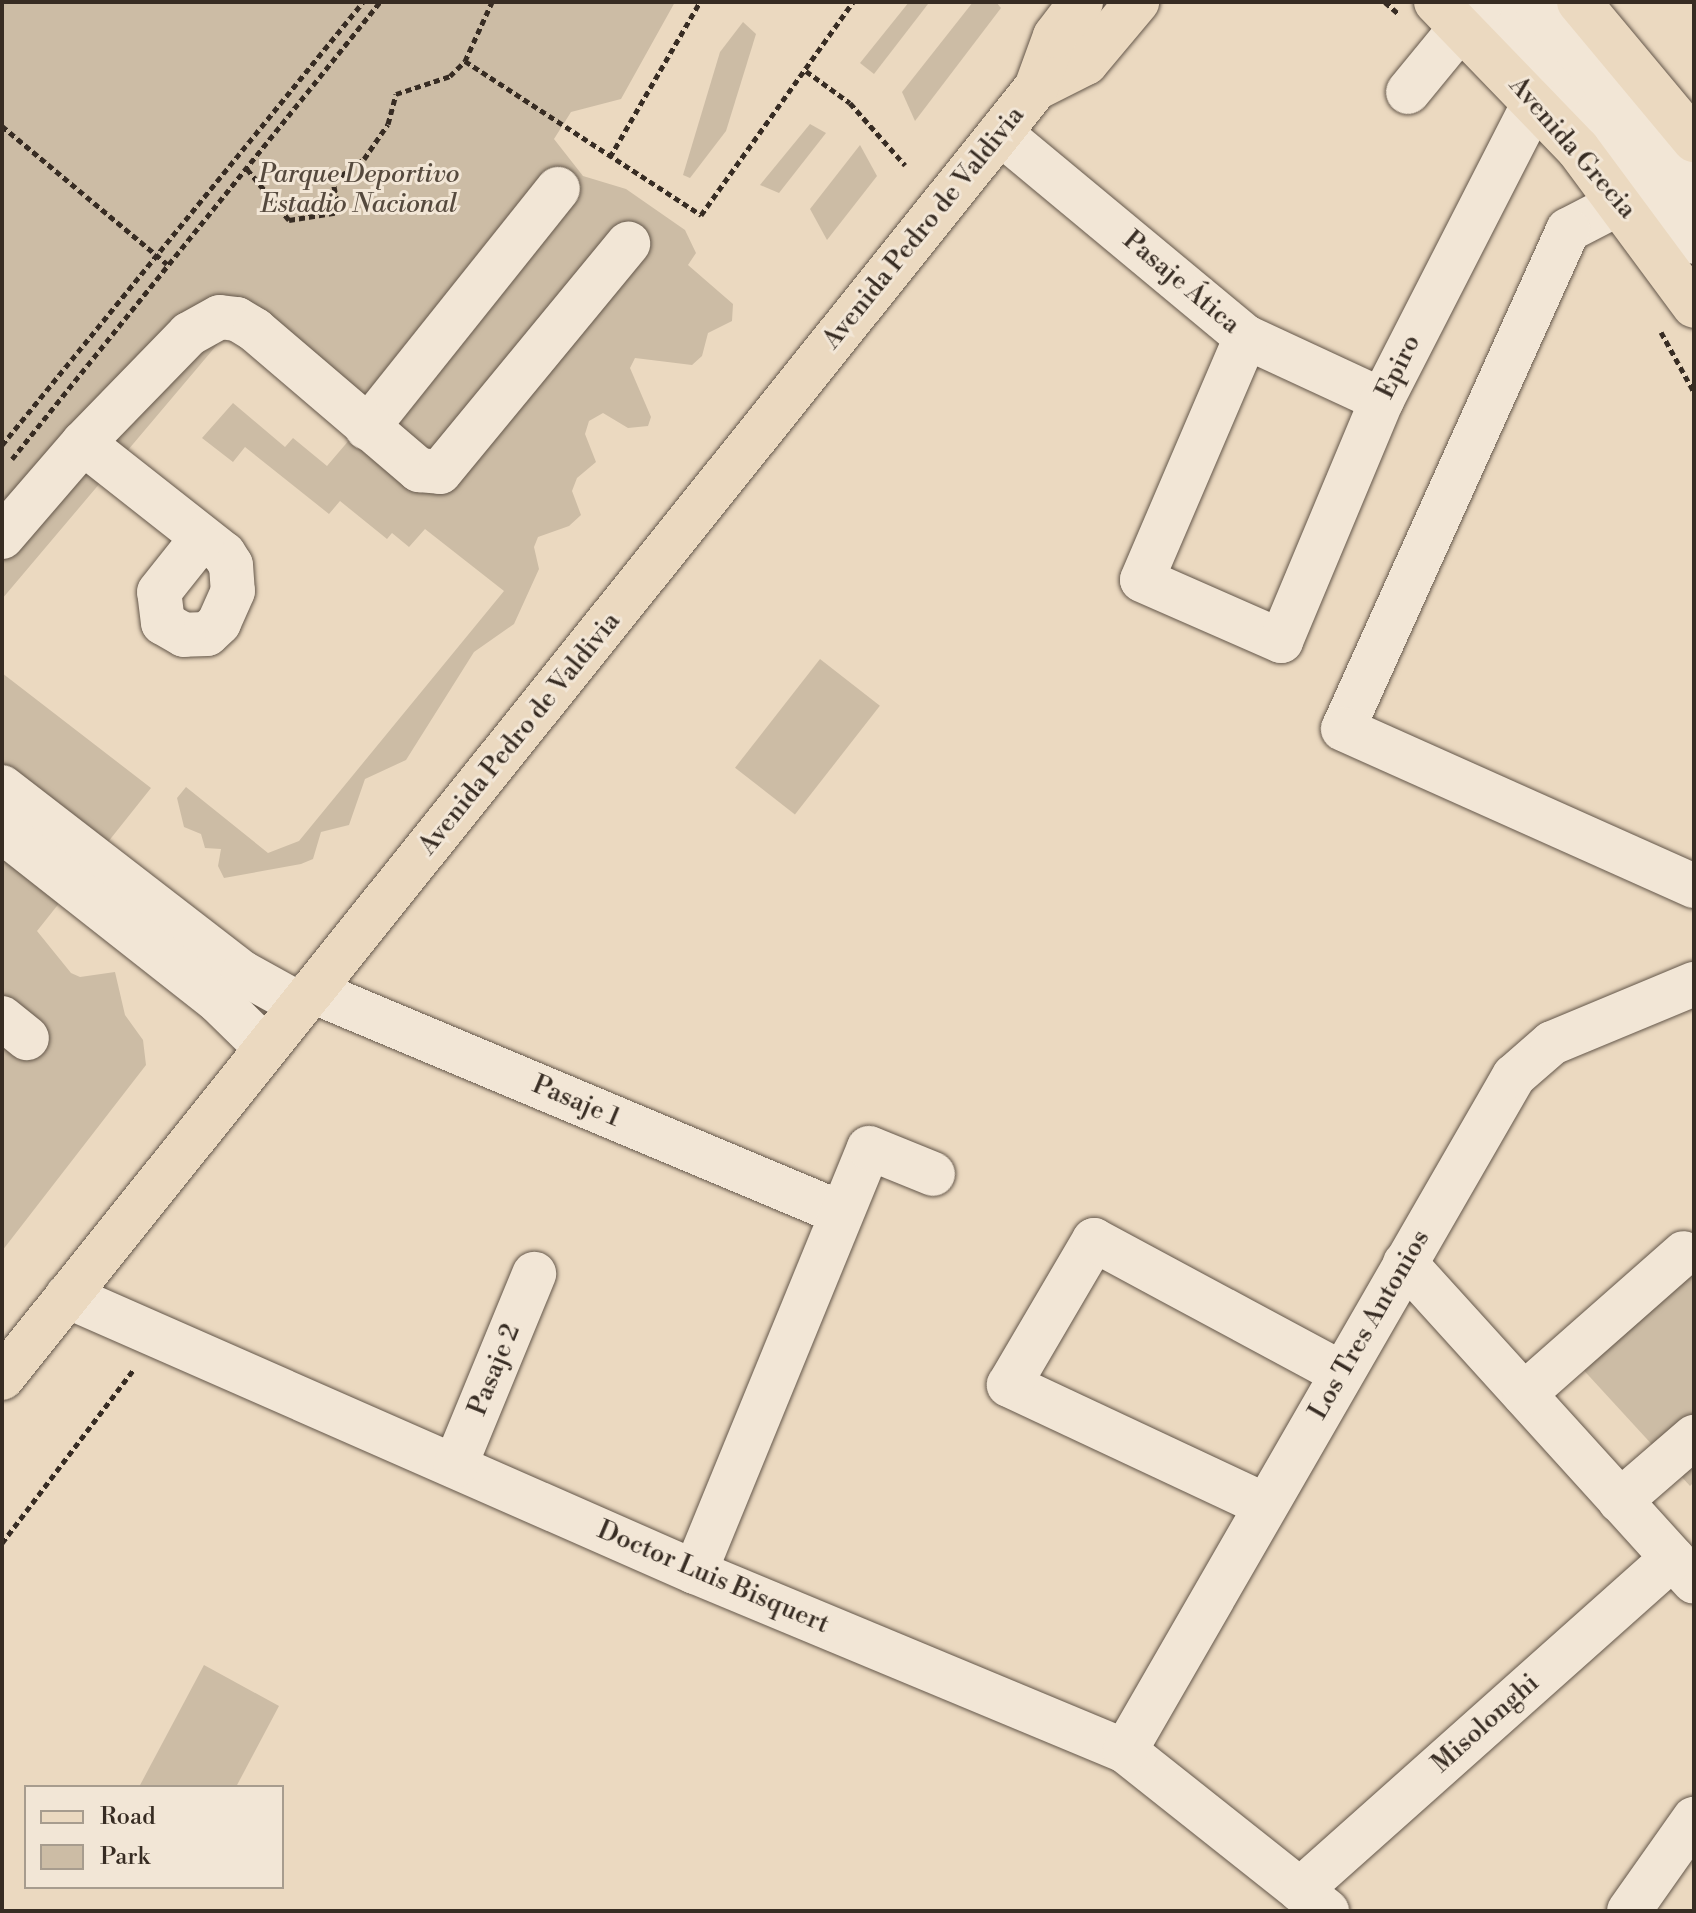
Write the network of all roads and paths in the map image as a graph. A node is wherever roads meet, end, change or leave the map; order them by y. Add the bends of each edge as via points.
1 (363, 2) edge
2 (380, 2) edge
3 (492, 2) edge
4 (700, 2) edge
5 (853, 2) edge
6 (1081, 2) edge
7 (1137, 2) edge
8 (1536, 2) edge
9 (1579, 2) edge
10 (1467, 8) edge
11 (465, 61) junction
12 (806, 71) junction
13 (1036, 88) junction
14 (1408, 92) dead end
15 (1535, 101) junction
16 (2, 126) edge
17 (1000, 133) junction
18 (1694, 140) edge
19 (610, 157) junction
20 (905, 165) dead end
21 (247, 169) junction
22 (1694, 187) edge
23 (558, 189) dead end
24 (1622, 202) junction
25 (1694, 242) edge
26 (628, 244) dead end
27 (157, 256) junction
28 (167, 264) junction
29 (1694, 306) edge
30 (1246, 337) junction
31 (1382, 400) junction
32 (367, 428) junction
33 (83, 443) junction
34 (2, 445) edge
35 (2, 472) edge
36 (2, 537) edge
37 (202, 538) dead end
38 (2, 787) edge
39 (2, 831) edge
40 (1694, 886) edge
41 (1694, 984) edge
42 (307, 998) junction
43 (265, 1047) junction
44 (933, 1174) dead end
45 (841, 1213) junction
46 (1684, 1253) dead end
47 (1405, 1263) junction
48 (534, 1274) dead end
49 (67, 1296) junction
50 (159, 1337) junction
51 (1341, 1373) junction
52 (2, 1378) edge
53 (1524, 1394) junction
54 (1694, 1437) edge
55 (455, 1466) junction
56 (1620, 1501) junction
57 (1265, 1505) junction
58 (2, 1543) edge
59 (1683, 1570) edge
60 (695, 1572) junction
61 (1125, 1751) junction
62 (1694, 1819) edge
63 (1313, 1900) edge
64 (1629, 1911) edge

1 - 27 path
2 - 21 path
3 - 11 path
4 - 19 path
5 - 12 path
6 - 13 main road, Avenida Pedro de Valdivia via 1055,36
7 - 13 main road, Avenida Pedro de Valdivia via 1086,63
8 - 22 street
9 - 18 main road
10 - 14 street
10 - 15 main road, Avenida Grecia
10 - 25 street via 1597,113
11 - 19 path
11 - 21 path via 450,76 396,94 388,124 364,159 333,182 339,212 289,220
12 - 19 path via 701,215
12 - 20 path via 850,103
13 - 17 main road, Avenida Pedro de Valdivia
15 - 24 main road, Avenida Grecia
15 - 31 street, Epiro
16 - 27 path
17 - 30 street, Pasaje Ática
17 - 42 main road, Avenida Pedro de Valdivia
21 - 28 path
23 - 32 street
24 - 29 main road, Avenida Grecia
24 - 40 street via 1568,230 1343,729
26 - 32 street via 440,472 419,470
27 - 28 path
27 - 34 path
28 - 35 path
30 - 31 street, Pasaje Ática
30 - 31 street, Epiro via 1142,580 1281,641
32 - 33 street via 255,330 237,319 220,317 189,334
33 - 36 street
33 - 37 street
38 - 42 street, Pasaje 1 via 243,973
39 - 43 street via 219,1002
41 - 47 street, Los Tres Antonios via 1552,1043 1514,1076
42 - 43 main road, Avenida Pedro de Valdivia
42 - 45 street, Pasaje 1
43 - 49 main road, Avenida Pedro de Valdivia
44 - 45 street via 869,1148
45 - 60 street
46 - 53 street
47 - 51 street, Los Tres Antonios
47 - 53 street
48 - 55 street, Pasaje 2
49 - 50 street, Doctor Luis Bisquert
49 - 52 main road, Avenida Pedro de Valdivia
50 - 55 street, Doctor Luis Bisquert
50 - 58 path
51 - 57 street, Los Tres Antonios
51 - 57 street via 1094,1240 1009,1385
53 - 56 street
54 - 56 street
55 - 60 street, Doctor Luis Bisquert
56 - 59 street
57 - 61 street, Los Tres Antonios
59 - 63 street, Misolonghi
60 - 61 street, Doctor Luis Bisquert
61 - 63 street, Doctor Luis Bisquert
62 - 64 street

